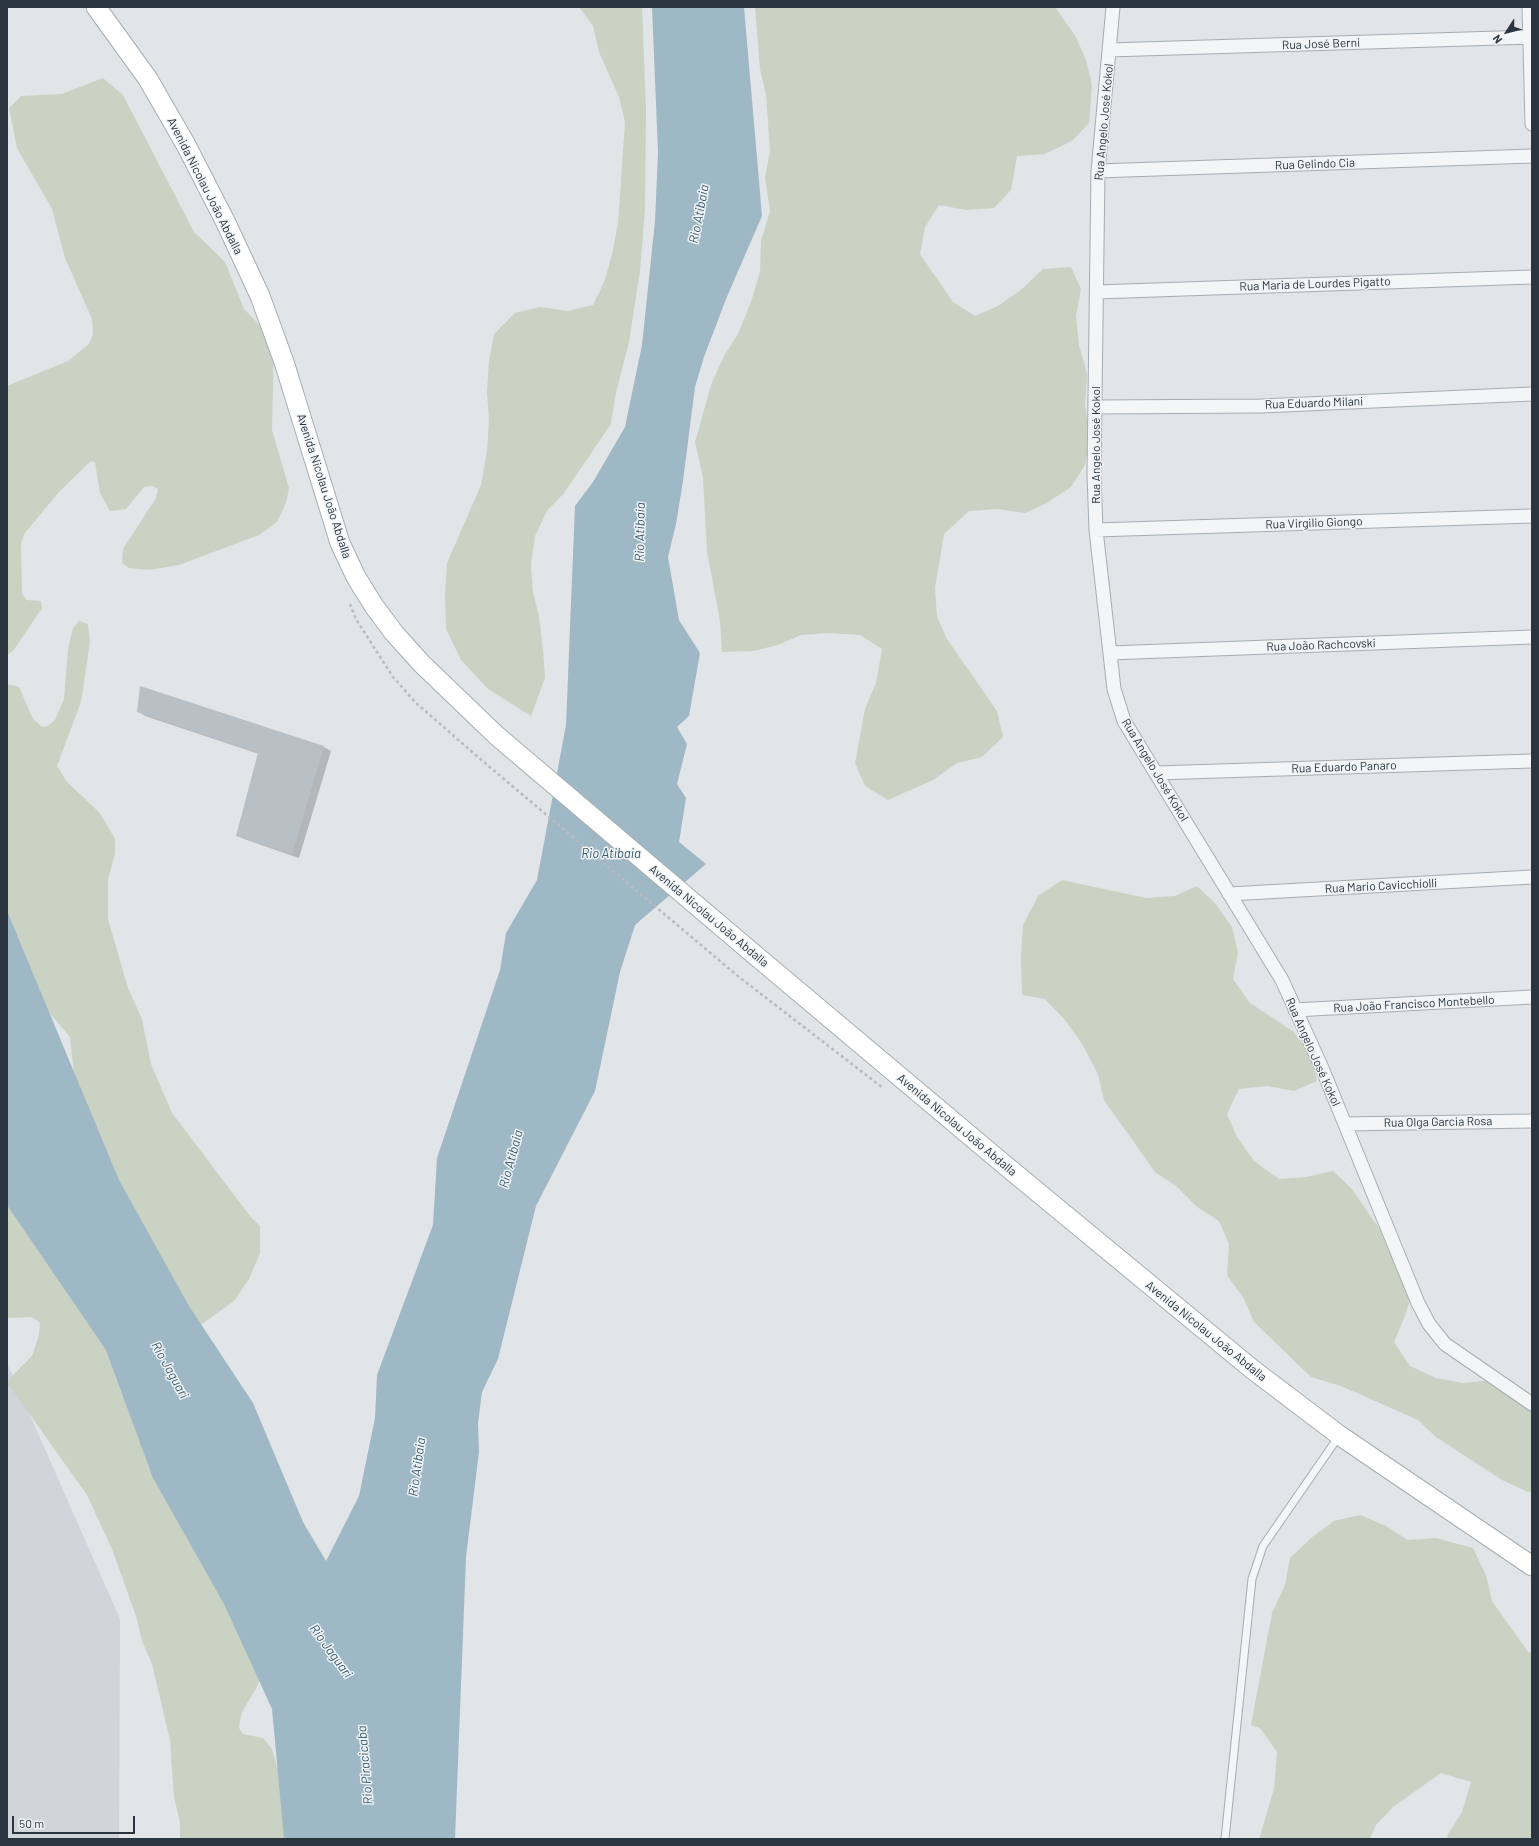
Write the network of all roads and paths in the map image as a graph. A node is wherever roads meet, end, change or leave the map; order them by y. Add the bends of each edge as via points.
1 (96, 7) edge
2 (1113, 7) edge
3 (1529, 7) edge
4 (1531, 38) edge
5 (1110, 50) junction
6 (1532, 124) edge
7 (1532, 156) edge
8 (1098, 172) junction
9 (1532, 277) edge
10 (1097, 292) junction
11 (1532, 394) edge
12 (1095, 407) junction
13 (1532, 516) edge
14 (1096, 530) junction
15 (1532, 637) edge
16 (1110, 653) junction
17 (479, 758) dead end
18 (1532, 761) edge
19 (1156, 773) junction
20 (1532, 877) edge
21 (1229, 894) junction
22 (738, 977) dead end
23 (1532, 997) edge
24 (1295, 1010) junction
25 (1532, 1121) edge
26 (1345, 1124) junction
27 (1532, 1404) edge
28 (1340, 1435) junction
29 (1532, 1566) edge
30 (1225, 1839) edge

1 - 28 main road, Avenida Nicolau João Abdalla via 148,79 226,223 260,296 284,362 340,543 356,577 394,633 422,664 497,736 755,955 1252,1370
2 - 5 street, Rua Angelo José Kokol
3 - 4 street
4 - 5 street, Rua José Berni
4 - 6 street
5 - 8 street, Rua Angelo José Kokol
7 - 8 street, Rua Gelindo Cia
8 - 10 street, Rua Angelo José Kokol
9 - 10 street, Rua Maria de Lourdes Pigatto
10 - 12 street, Rua Angelo José Kokol
11 - 12 street, Rua Eduardo Milani via 1261,406
12 - 14 street, Rua Angelo José Kokol
13 - 14 street, Rua Virgilio Giongo
14 - 16 street, Rua Angelo José Kokol
15 - 16 street, Rua João Rachcovski
16 - 19 street, Rua Angelo José Kokol via 1114,689 1124,721
17 - 22 path
18 - 19 street, Rua Eduardo Panaro
19 - 21 street, Rua Angelo José Kokol
20 - 21 street, Rua Mario Cavicchiolli
21 - 24 street, Rua Angelo José Kokol via 1282,980
23 - 24 street, Rua João Francisco Montebello
24 - 26 street, Rua Angelo José Kokol
25 - 26 street, Rua Olga Garcia Rosa
26 - 27 street, Rua Angelo José Kokol via 1418,1303 1429,1324 1445,1344
28 - 29 main road, Avenida Nicolau João Abdalla
28 - 30 lane via 1263,1546 1252,1579

